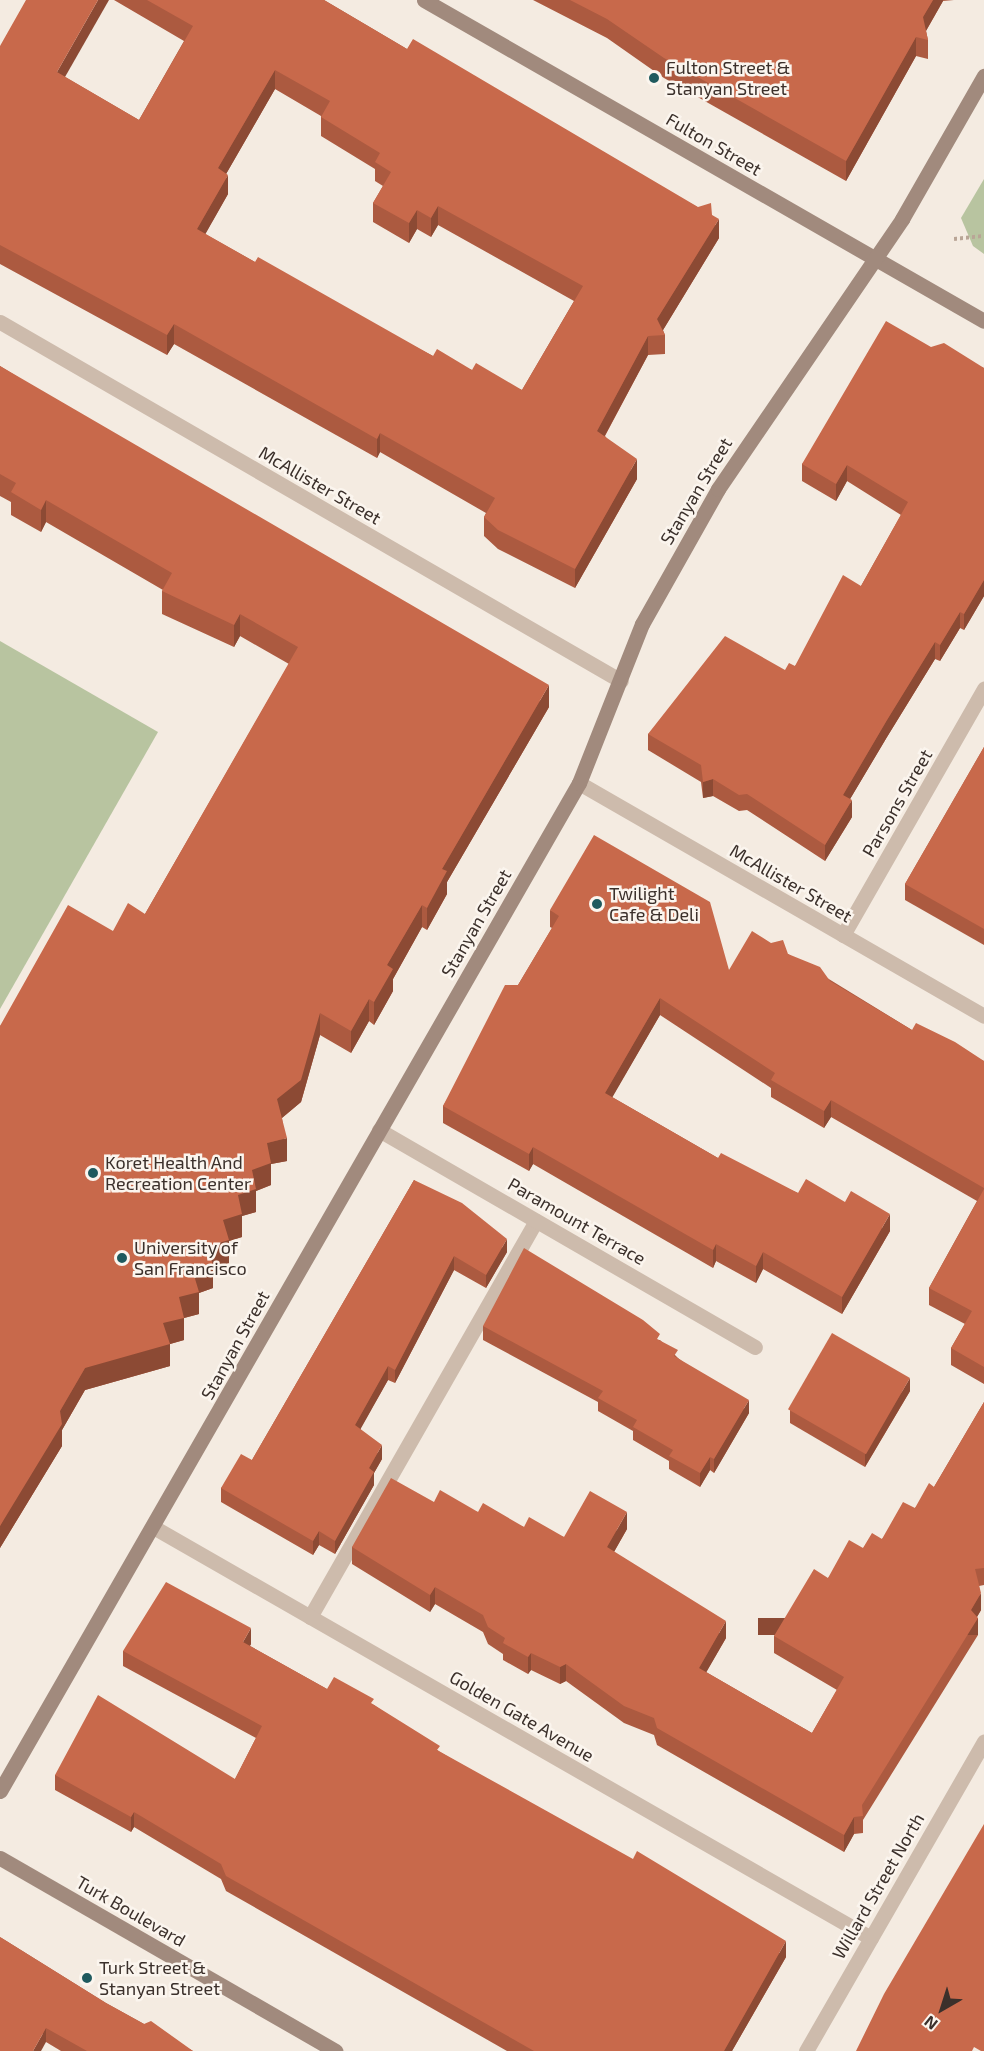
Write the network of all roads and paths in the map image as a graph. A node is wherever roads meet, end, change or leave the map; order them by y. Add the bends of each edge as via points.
1 (424, 0) edge
2 (984, 76) edge
3 (984, 236) edge
4 (954, 239) dead end
5 (874, 258) junction
6 (984, 321) edge
7 (0, 322) edge
8 (621, 681) junction
9 (984, 689) edge
10 (579, 783) junction
11 (843, 935) junction
12 (984, 1016) edge
13 (379, 1130) junction
14 (536, 1221) junction
15 (755, 1347) dead end
16 (154, 1528) junction
17 (310, 1617) junction
18 (984, 1741) edge
19 (0, 1791) edge
20 (0, 1858) edge
21 (870, 1938) junction
22 (332, 2050) edge
23 (806, 2051) edge

1 - 5 main road, Fulton Street
2 - 5 main road, Stanyan Street
3 - 4 path
5 - 6 main road, Fulton Street
5 - 8 main road, Stanyan Street via 718,489 642,624
7 - 8 street, McAllister Street
8 - 10 main road, Stanyan Street
9 - 11 street, Parsons Street
10 - 11 street, McAllister Street
10 - 13 main road, Stanyan Street
11 - 12 street, McAllister Street
13 - 14 street, Paramount Terrace
13 - 16 main road, Stanyan Street
14 - 15 street, Paramount Terrace
14 - 17 street
16 - 17 street, Golden Gate Avenue
16 - 19 main road, Stanyan Street
17 - 21 street, Golden Gate Avenue
18 - 21 street, Willard Street North
20 - 22 main road, Turk Boulevard
21 - 23 street, Willard Street North

